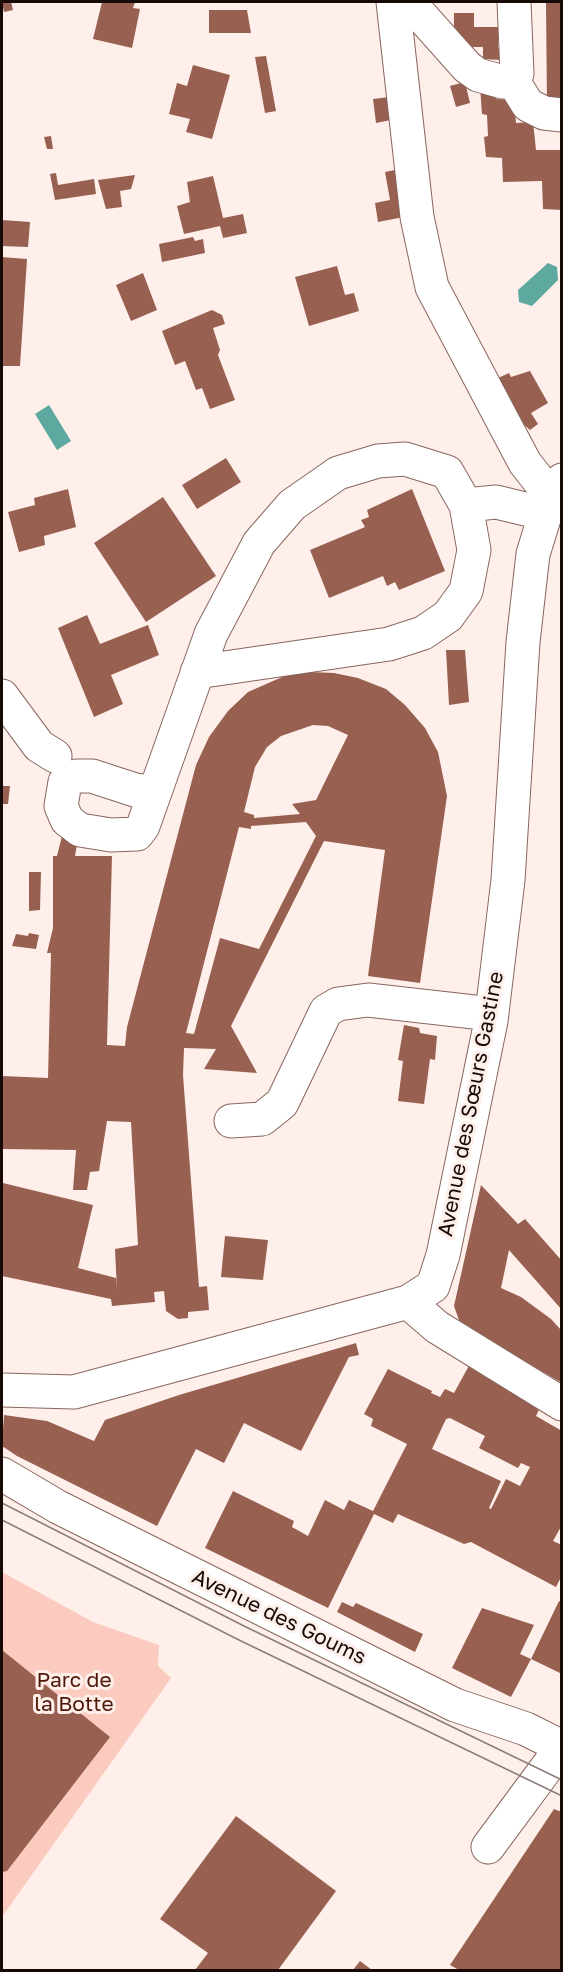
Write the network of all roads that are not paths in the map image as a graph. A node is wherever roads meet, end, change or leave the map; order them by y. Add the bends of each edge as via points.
1 (393, 2) edge
2 (409, 2) edge
3 (514, 2) edge
4 (513, 81) junction
5 (561, 115) edge
6 (553, 496) edge
7 (466, 505) junction
8 (197, 672) junction
9 (2, 696) edge
10 (55, 756) dead end
11 (155, 790) dead end
12 (492, 1014) junction
13 (231, 1121) dead end
14 (408, 1302) junction
15 (2, 1390) edge
16 (561, 1404) edge
17 (2, 1474) edge
18 (561, 1747) edge
19 (488, 1847) dead end

1 - 6 street via 417,217 432,287 525,463
2 - 4 street via 466,67 490,80
3 - 4 street via 517,74
4 - 5 street via 528,105 544,113
6 - 7 street
6 - 12 street, Avenue des Sœurs Gastine via 533,554 508,880
7 - 8 street via 474,550 466,591 448,616 423,633 389,644
7 - 8 street via 447,472 405,459 378,461 338,473 292,505 258,543 211,634
8 - 11 street
9 - 10 street via 39,746
12 - 13 street via 368,1000 338,1004 326,1011 282,1103 262,1119
12 - 14 street, Avenue des Sœurs Gastine via 443,1255 433,1286
14 - 15 street, Avenue des Sœurs Gastine via 74,1392
14 - 16 street via 437,1327
17 - 18 street, Avenue des Goums via 58,1507 444,1699 526,1729
18 - 19 street

